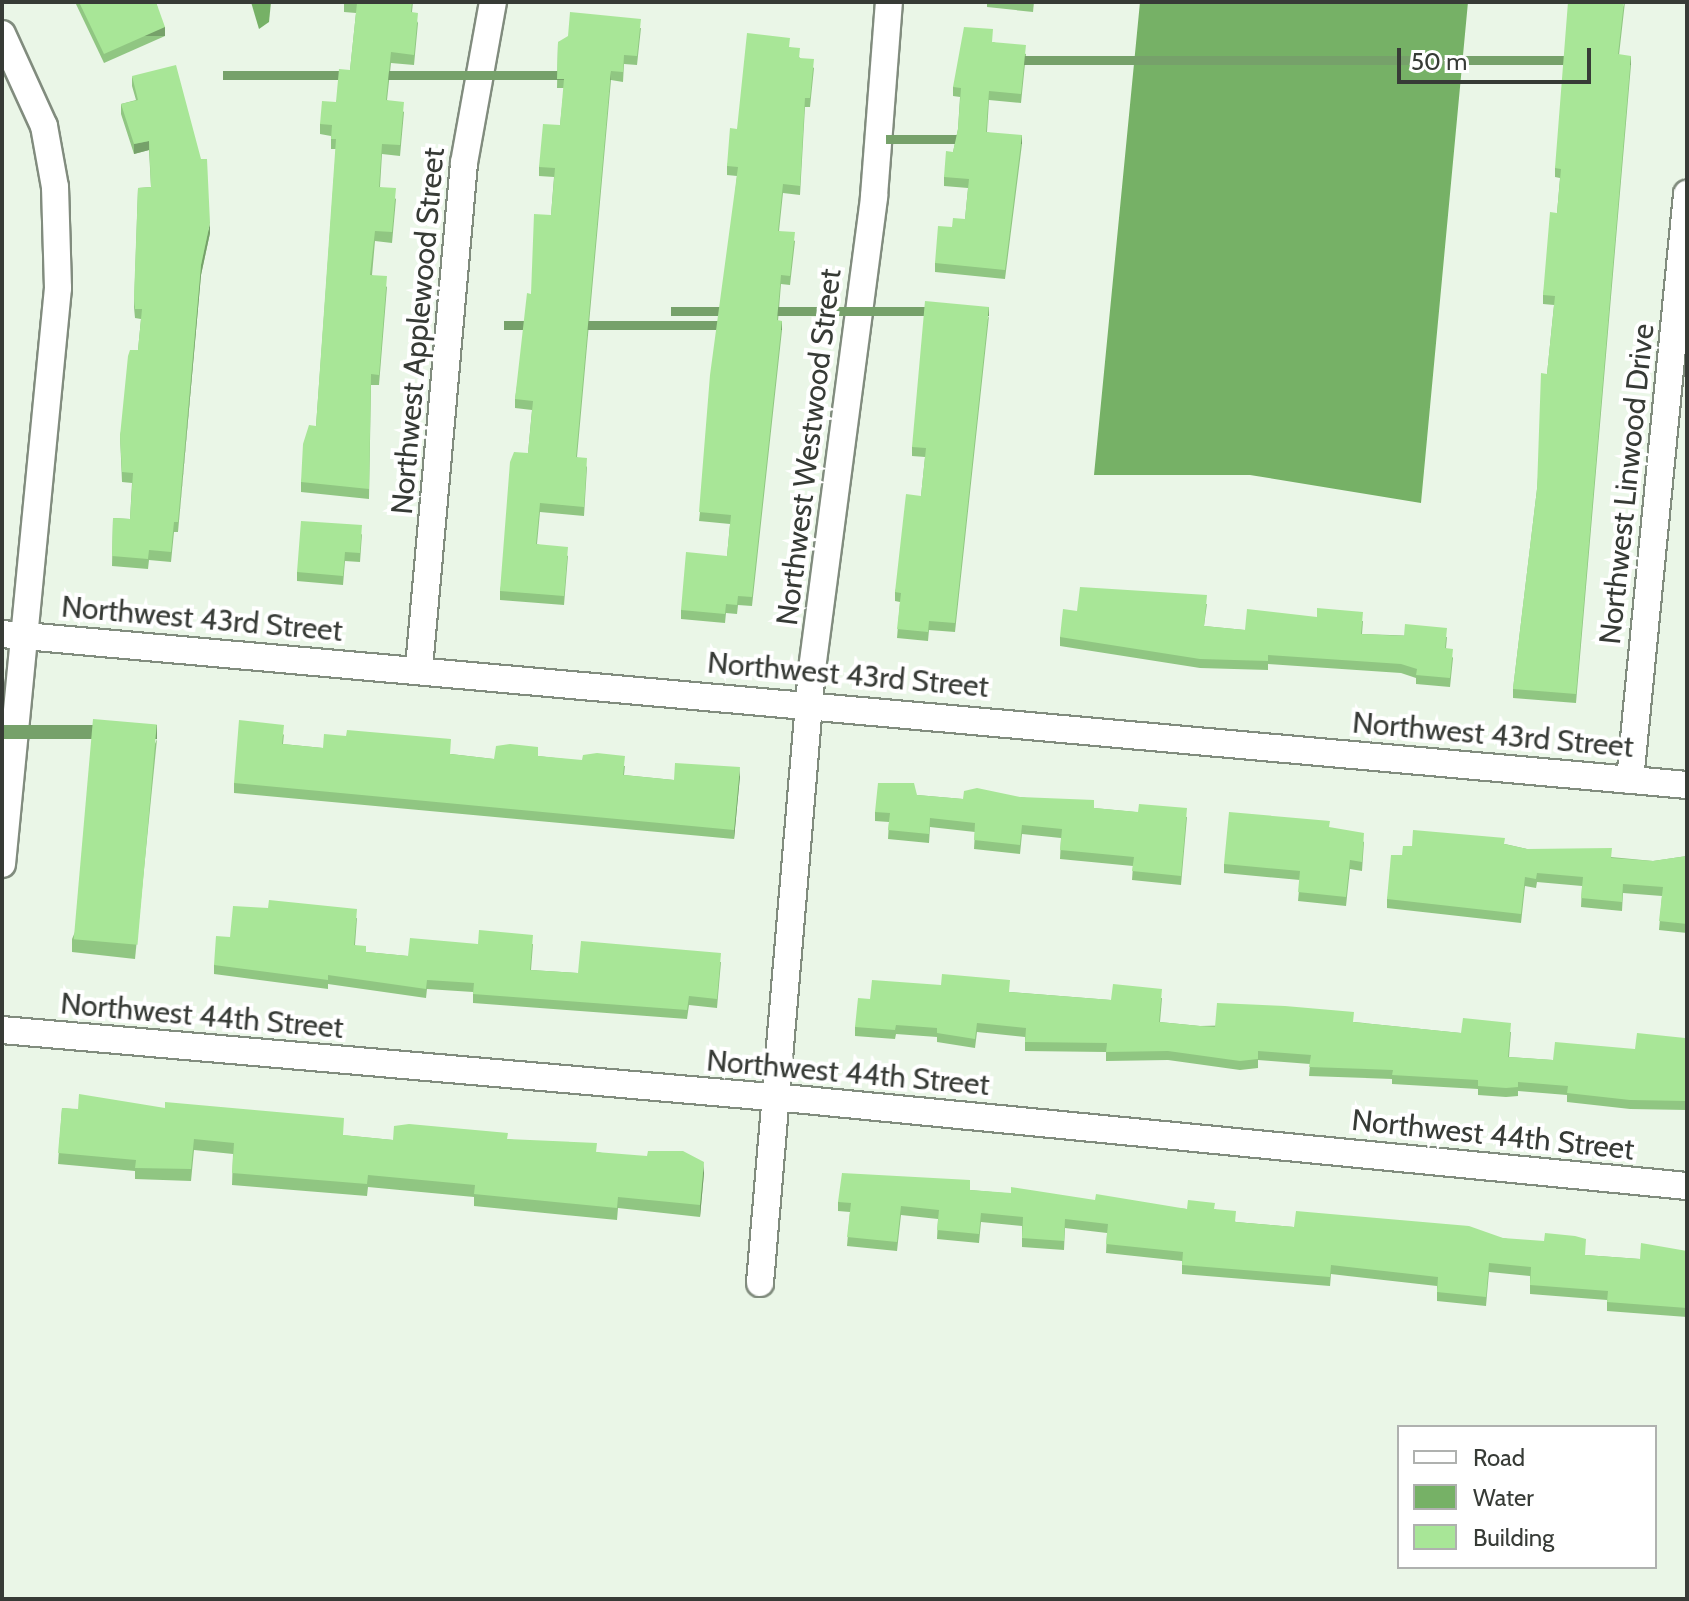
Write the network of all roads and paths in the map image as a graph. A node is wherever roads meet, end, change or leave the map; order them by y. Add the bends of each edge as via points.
1 (493, 2) edge
2 (889, 2) edge
3 (2, 34) edge
4 (1687, 194) edge
5 (12, 635) edge
6 (419, 668) junction
7 (810, 704) junction
8 (1630, 780) junction
9 (1687, 785) edge
10 (2, 864) edge
11 (2, 1030) edge
12 (774, 1097) junction
13 (1687, 1186) edge
14 (760, 1283) dead end

1 - 6 street, Northwest Applewood Street via 464,163
2 - 7 street, Northwest Westwood Street via 874,196 831,501
3 - 5 street via 44,126 55,187 58,288
4 - 8 street, Northwest Linwood Drive
5 - 6 street, Northwest 43rd Street
5 - 10 street
6 - 7 street, Northwest 43rd Street
7 - 8 street, Northwest 43rd Street
7 - 12 street, Northwest Westwood Street
8 - 9 street, Northwest 43rd Street
11 - 12 street, Northwest 44th Street
12 - 13 street, Northwest 44th Street
12 - 14 street, Northwest Westwood Street

